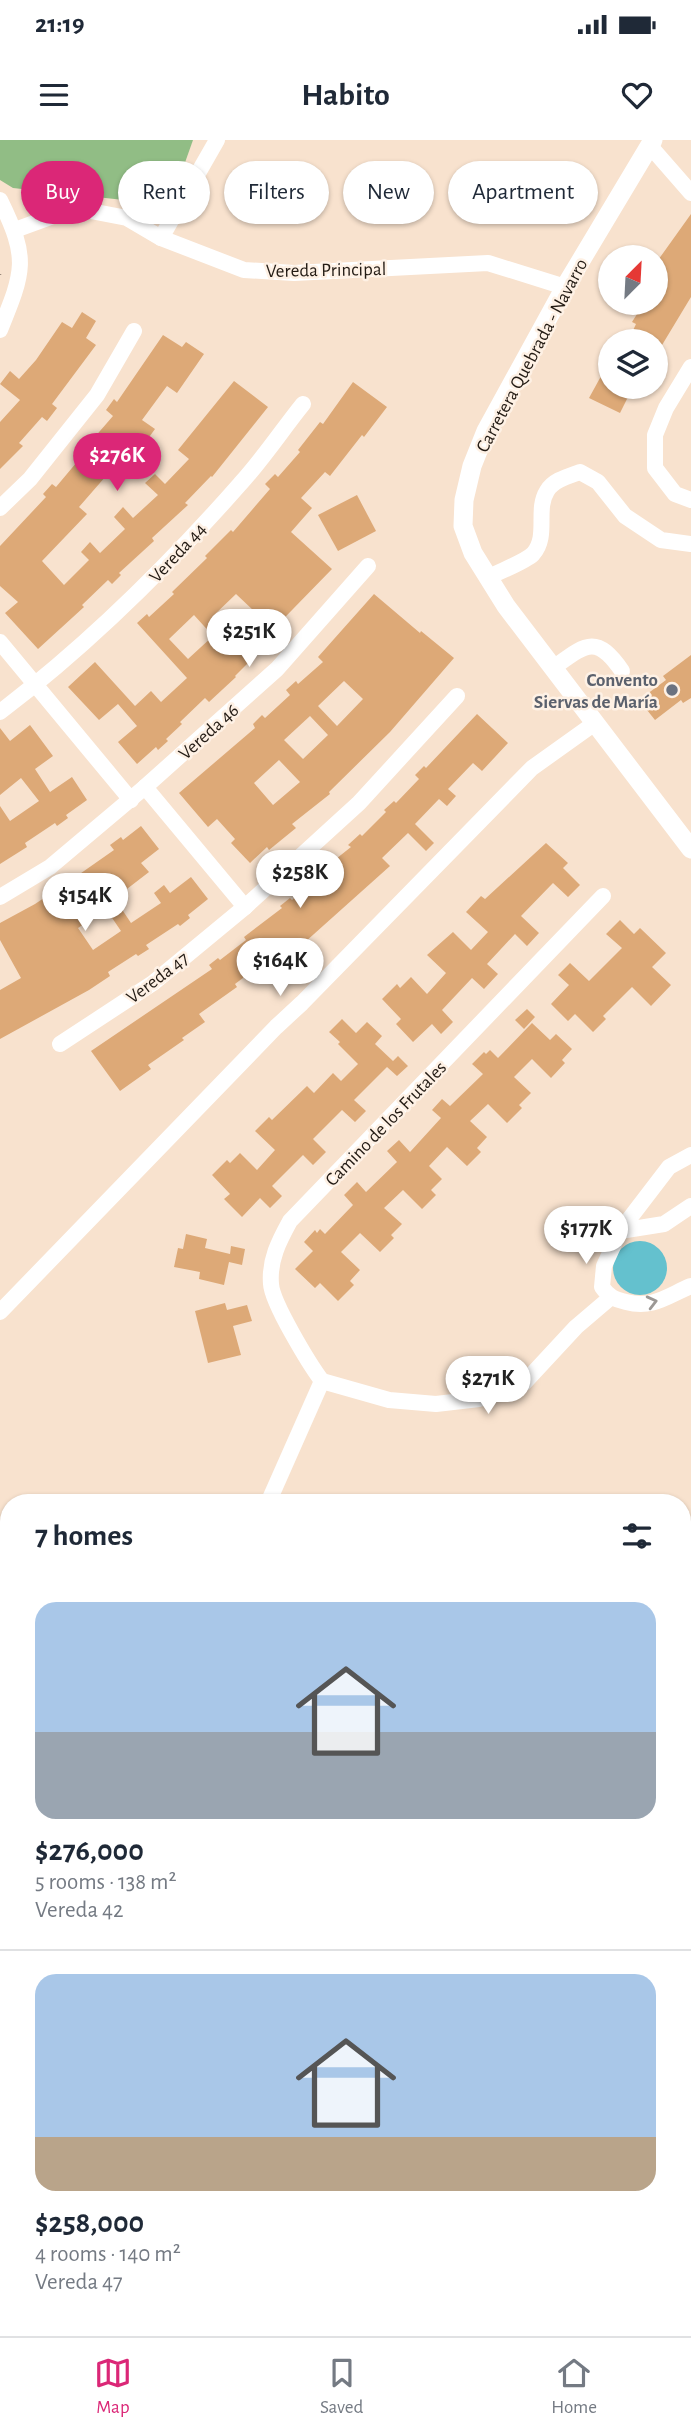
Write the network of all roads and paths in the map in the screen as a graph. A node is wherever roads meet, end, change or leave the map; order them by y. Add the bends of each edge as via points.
1 (217, 140) edge
2 (652, 143) edge
3 (691, 193) edge
4 (0, 200) edge
5 (15, 230) junction
6 (161, 237) junction
7 (565, 287) junction
8 (0, 331) edge
9 (134, 331) dead end
10 (691, 367) edge
11 (303, 404) dead end
12 (691, 500) edge
13 (0, 508) edge
14 (691, 544) edge
15 (368, 566) dead end
16 (489, 577) junction
17 (0, 642) edge
18 (554, 668) junction
19 (622, 671) dead end
20 (35, 685) junction
21 (457, 696) dead end
22 (0, 712) edge
23 (595, 723) junction
24 (145, 787) junction
25 (131, 800) junction
26 (691, 849) edge
27 (603, 896) dead end
28 (0, 897) edge
29 (245, 907) junction
30 (60, 1044) dead end
31 (691, 1154) edge
32 (691, 1206) edge
33 (620, 1231) junction
34 (690, 1282) edge
35 (610, 1298) junction
36 (0, 1312) edge
37 (322, 1381) junction
38 (272, 1494) edge

1 - 6 street
2 - 3 street
2 - 7 street, Carretera Quebrada - Navarro
4 - 5 street
5 - 6 street, Vereda Principal via 75,208 127,218
5 - 8 street via 21,253 17,287
6 - 7 street, Vereda Principal via 244,270 294,273 488,263
7 - 16 street, Carretera Quebrada - Navarro via 486,431 472,466 463,526
9 - 13 street via 97,394 30,480
10 - 12 street via 655,435 655,468 675,494
11 - 20 street, Vereda 44 via 242,482 143,589
14 - 16 street via 661,540 625,516 598,482 580,472 547,490 542,538 532,555
15 - 24 street, Vereda 46 via 277,669
16 - 18 street, Carretera Quebrada - Navarro
17 - 20 street
18 - 19 street via 579,650 600,646
18 - 23 street, Carretera Quebrada - Navarro
20 - 22 street, Vereda 44
20 - 25 street
21 - 29 street, Vereda 47 via 359,803
23 - 26 street, Carretera Quebrada - Navarro
23 - 36 street via 532,768
24 - 25 street, Vereda 46
24 - 29 street
25 - 28 street, Vereda 46 via 50,867
27 - 37 street, Camino de los Frutales via 290,1221 274,1251 270,1285
29 - 30 street, Vereda 47 via 153,984
31 - 33 street via 669,1167
32 - 33 street via 664,1224
33 - 35 street via 604,1266 602,1287
35 -> 34 street via 640,1306 656,1303
35 - 37 street via 524,1383 479,1399 436,1404 389,1400
37 - 38 street

